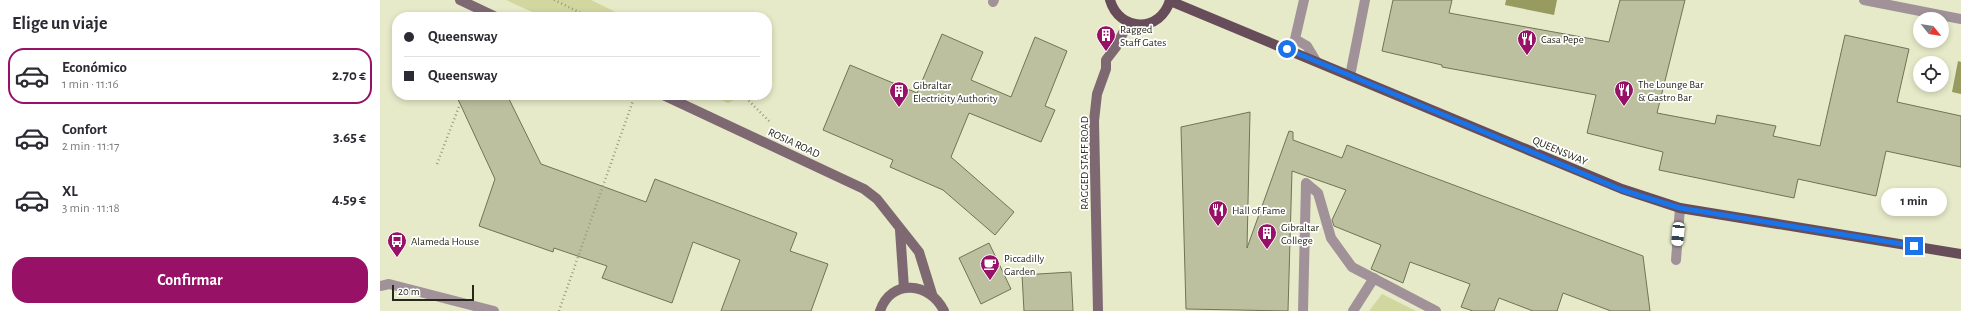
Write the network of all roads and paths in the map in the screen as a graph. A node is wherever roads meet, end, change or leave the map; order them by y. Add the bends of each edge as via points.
1 (460, 0) edge
2 (554, 0) edge
3 (1110, 0) edge
4 (1304, 0) edge
5 (1365, 0) edge
6 (1864, 0) edge
7 (1170, 1) edge
8 (485, 12) edge
9 (579, 12) edge
10 (1961, 19) edge
11 (1128, 23) junction
12 (1316, 61) junction
13 (1350, 76) junction
14 (633, 100) edge
15 (674, 100) edge
16 (460, 104) dead end
17 (437, 164) dead end
18 (1680, 208) junction
19 (900, 230) junction
20 (1961, 254) edge
21 (1676, 260) dead end
22 (1374, 278) junction
23 (380, 286) edge
24 (904, 288) junction
25 (932, 294) junction
26 (494, 311) edge
27 (559, 311) edge
28 (880, 311) edge
29 (944, 311) edge
30 (1098, 311) edge
31 (1303, 311) edge
32 (1354, 311) edge
33 (1436, 311) edge

1 - 8 main road
2 - 9 path
3 - 11 main road via 1114,10
4 - 12 street via 1295,39 1307,46
5 - 13 street
6 - 10 street
7 - 11 main road via 1159,19 1139,25
7 - 12 main road, QUEENSWAY
11 - 30 main road, RAGGED STAFF ROAD via 1106,60 1106,69 1097,94 1095,114
12 - 13 main road, QUEENSWAY
13 - 18 main road, QUEENSWAY via 1622,190
14 - 27 path
15 - 19 main road, ROSIA ROAD via 864,189 876,199
16 - 17 path
18 - 20 main road, QUEENSWAY
18 - 21 street
19 - 24 main road
19 - 25 main road, ROSIA ROAD via 919,252
22 - 31 street via 1352,267 1331,238 1318,193 1306,183
22 - 32 street
22 - 33 street
23 - 26 street via 390,284
24 - 25 main road via 918,288
24 - 28 main road via 886,299
25 - 29 main road, ROSIA ROAD

